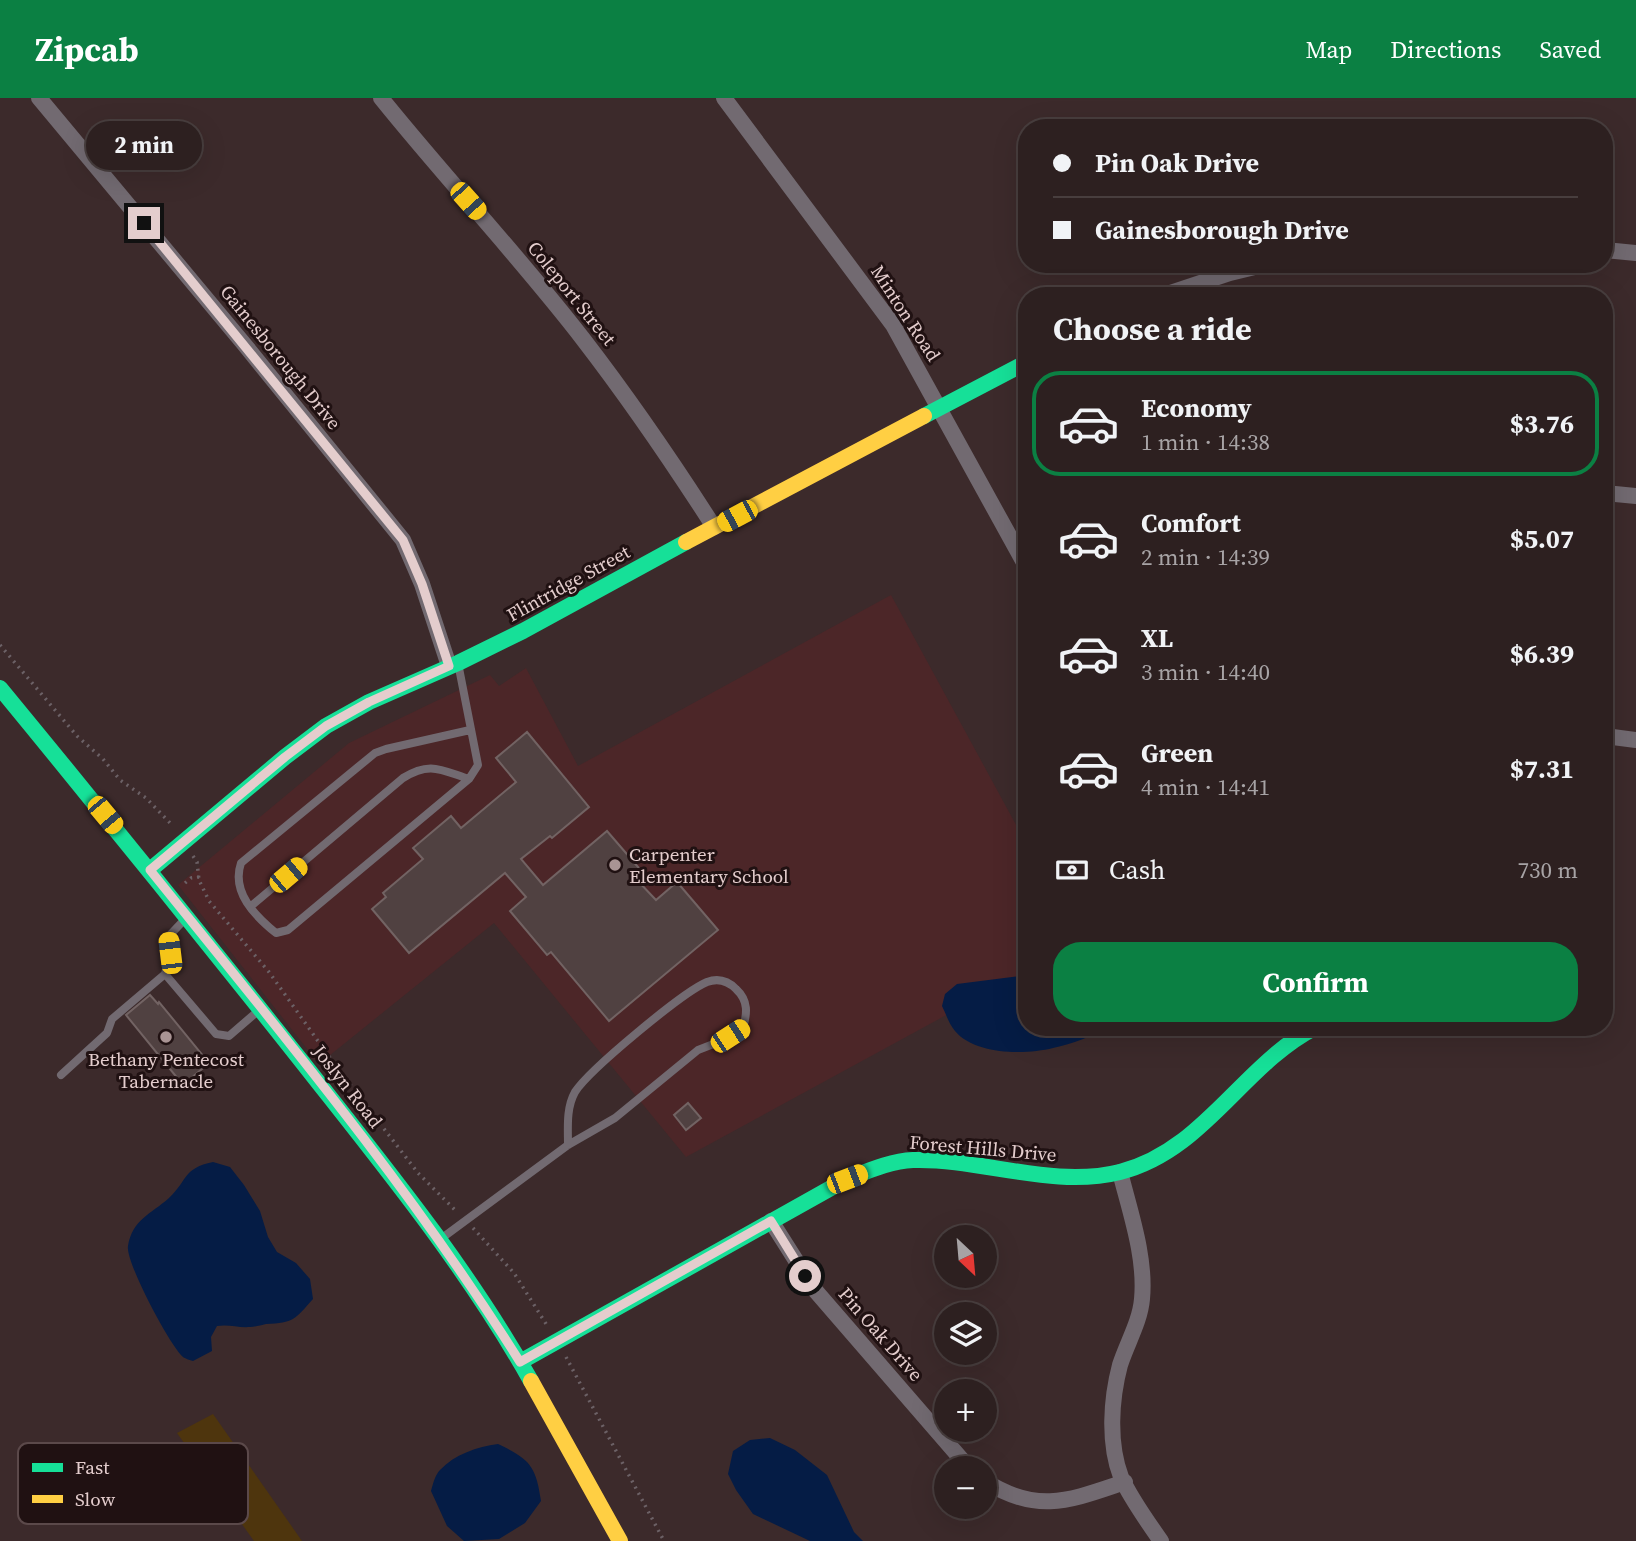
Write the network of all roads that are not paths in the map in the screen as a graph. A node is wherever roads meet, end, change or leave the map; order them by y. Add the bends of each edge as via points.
1 (39, 98) edge
2 (381, 98) edge
3 (724, 98) edge
4 (1613, 251) edge
5 (1636, 253) edge
6 (1230, 273) edge
7 (1188, 287) edge
8 (1018, 367) edge
9 (939, 408) junction
10 (1613, 494) edge
11 (1636, 496) edge
12 (714, 527) junction
13 (1018, 552) edge
14 (454, 665) junction
15 (0, 688) edge
16 (470, 730) junction
17 (1613, 737) edge
18 (1636, 740) edge
19 (469, 779) junction
20 (150, 870) junction
21 (250, 907) junction
22 (187, 917) junction
23 (165, 974) junction
24 (261, 1010) junction
25 (1301, 1036) edge
26 (61, 1074) dead end
27 (568, 1145) junction
28 (1120, 1172) junction
29 (771, 1221) junction
30 (439, 1239) junction
31 (520, 1362) junction
32 (959, 1456) edge
33 (1125, 1482) junction
34 (997, 1488) edge
35 (620, 1541) edge
36 (1161, 1541) edge

1 - 14 street, Gainesborough Drive via 403,540
2 - 12 street, Coleport Street via 583,339
3 - 9 street, Minton Road via 893,325
4 - 5 street
6 - 7 street
8 - 9 street, Flintridge Street
9 - 12 street, Flintridge Street
9 - 13 street, Minton Road
10 - 11 street
12 - 14 street, Flintridge Street
14 - 16 lane
14 - 20 street, Flintridge Street via 326,726
15 - 20 street, Joslyn Road
16 - 19 lane via 478,765
16 - 21 lane via 386,749 358,766 241,863 239,884
17 - 18 street
19 - 21 lane via 434,768 414,771
19 - 21 lane via 288,930 276,933
20 - 22 street, Joslyn Road
22 - 23 lane via 169,937
22 - 24 street, Joslyn Road
23 - 24 lane via 216,1034 229,1036
23 - 26 lane via 112,1019 107,1033
24 - 30 street, Joslyn Road
25 - 28 street, Forest Hills Drive via 1172,1149
27 - 27 lane via 615,1118 698,1050 743,1028 748,1012 735,987 722,980 709,981 688,992 590,1074 574,1094 568,1114
27 - 30 lane
28 - 29 street, Forest Hills Drive via 1056,1176 912,1160 847,1179
28 - 33 street via 1142,1275 1142,1300 1114,1397 1113,1442
29 - 31 street, Forest Hills Drive
29 - 32 street, Pin Oak Drive via 814,1289
30 - 31 street, Joslyn Road
31 - 35 street, Joslyn Road
33 - 34 street via 1067,1501 1035,1501
33 - 36 street

